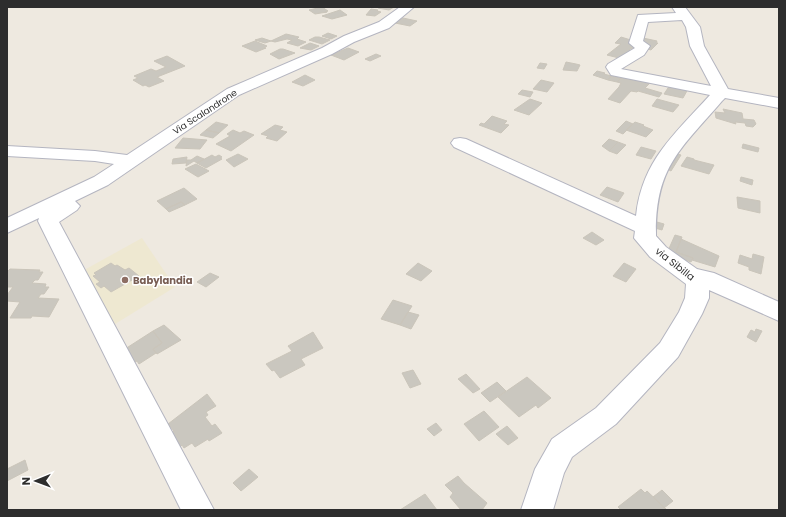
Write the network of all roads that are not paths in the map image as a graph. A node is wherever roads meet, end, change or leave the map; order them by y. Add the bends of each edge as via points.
1 (408, 7) edge
2 (682, 12) edge
3 (722, 93) junction
4 (779, 103) edge
5 (460, 143) dead end
6 (7, 151) edge
7 (130, 161) junction
8 (78, 192) junction
9 (7, 226) edge
10 (645, 228) junction
11 (690, 275) junction
12 (779, 312) edge
13 (198, 510) edge
14 (537, 510) edge

1 - 7 street, Via Scalandrone via 384,25 349,38 327,51 233,92
2 - 3 street via 693,27 697,46
2 - 3 street via 643,18 636,43 643,46 639,52 613,67 616,72
3 - 4 street
3 - 10 street, via Sibilla via 666,157 657,171 645,211
5 - 10 street
6 - 7 street via 95,156
7 - 8 street, Via Scalandrone via 101,181
8 - 9 street, Via Scalandrone
8 - 13 street via 84,199 48,221
10 - 11 street, via Sibilla via 645,238 658,252
11 - 12 street via 706,279
11 - 14 street, via Sibilla via 697,282 696,298 690,314 669,350 606,416 562,448 550,469

